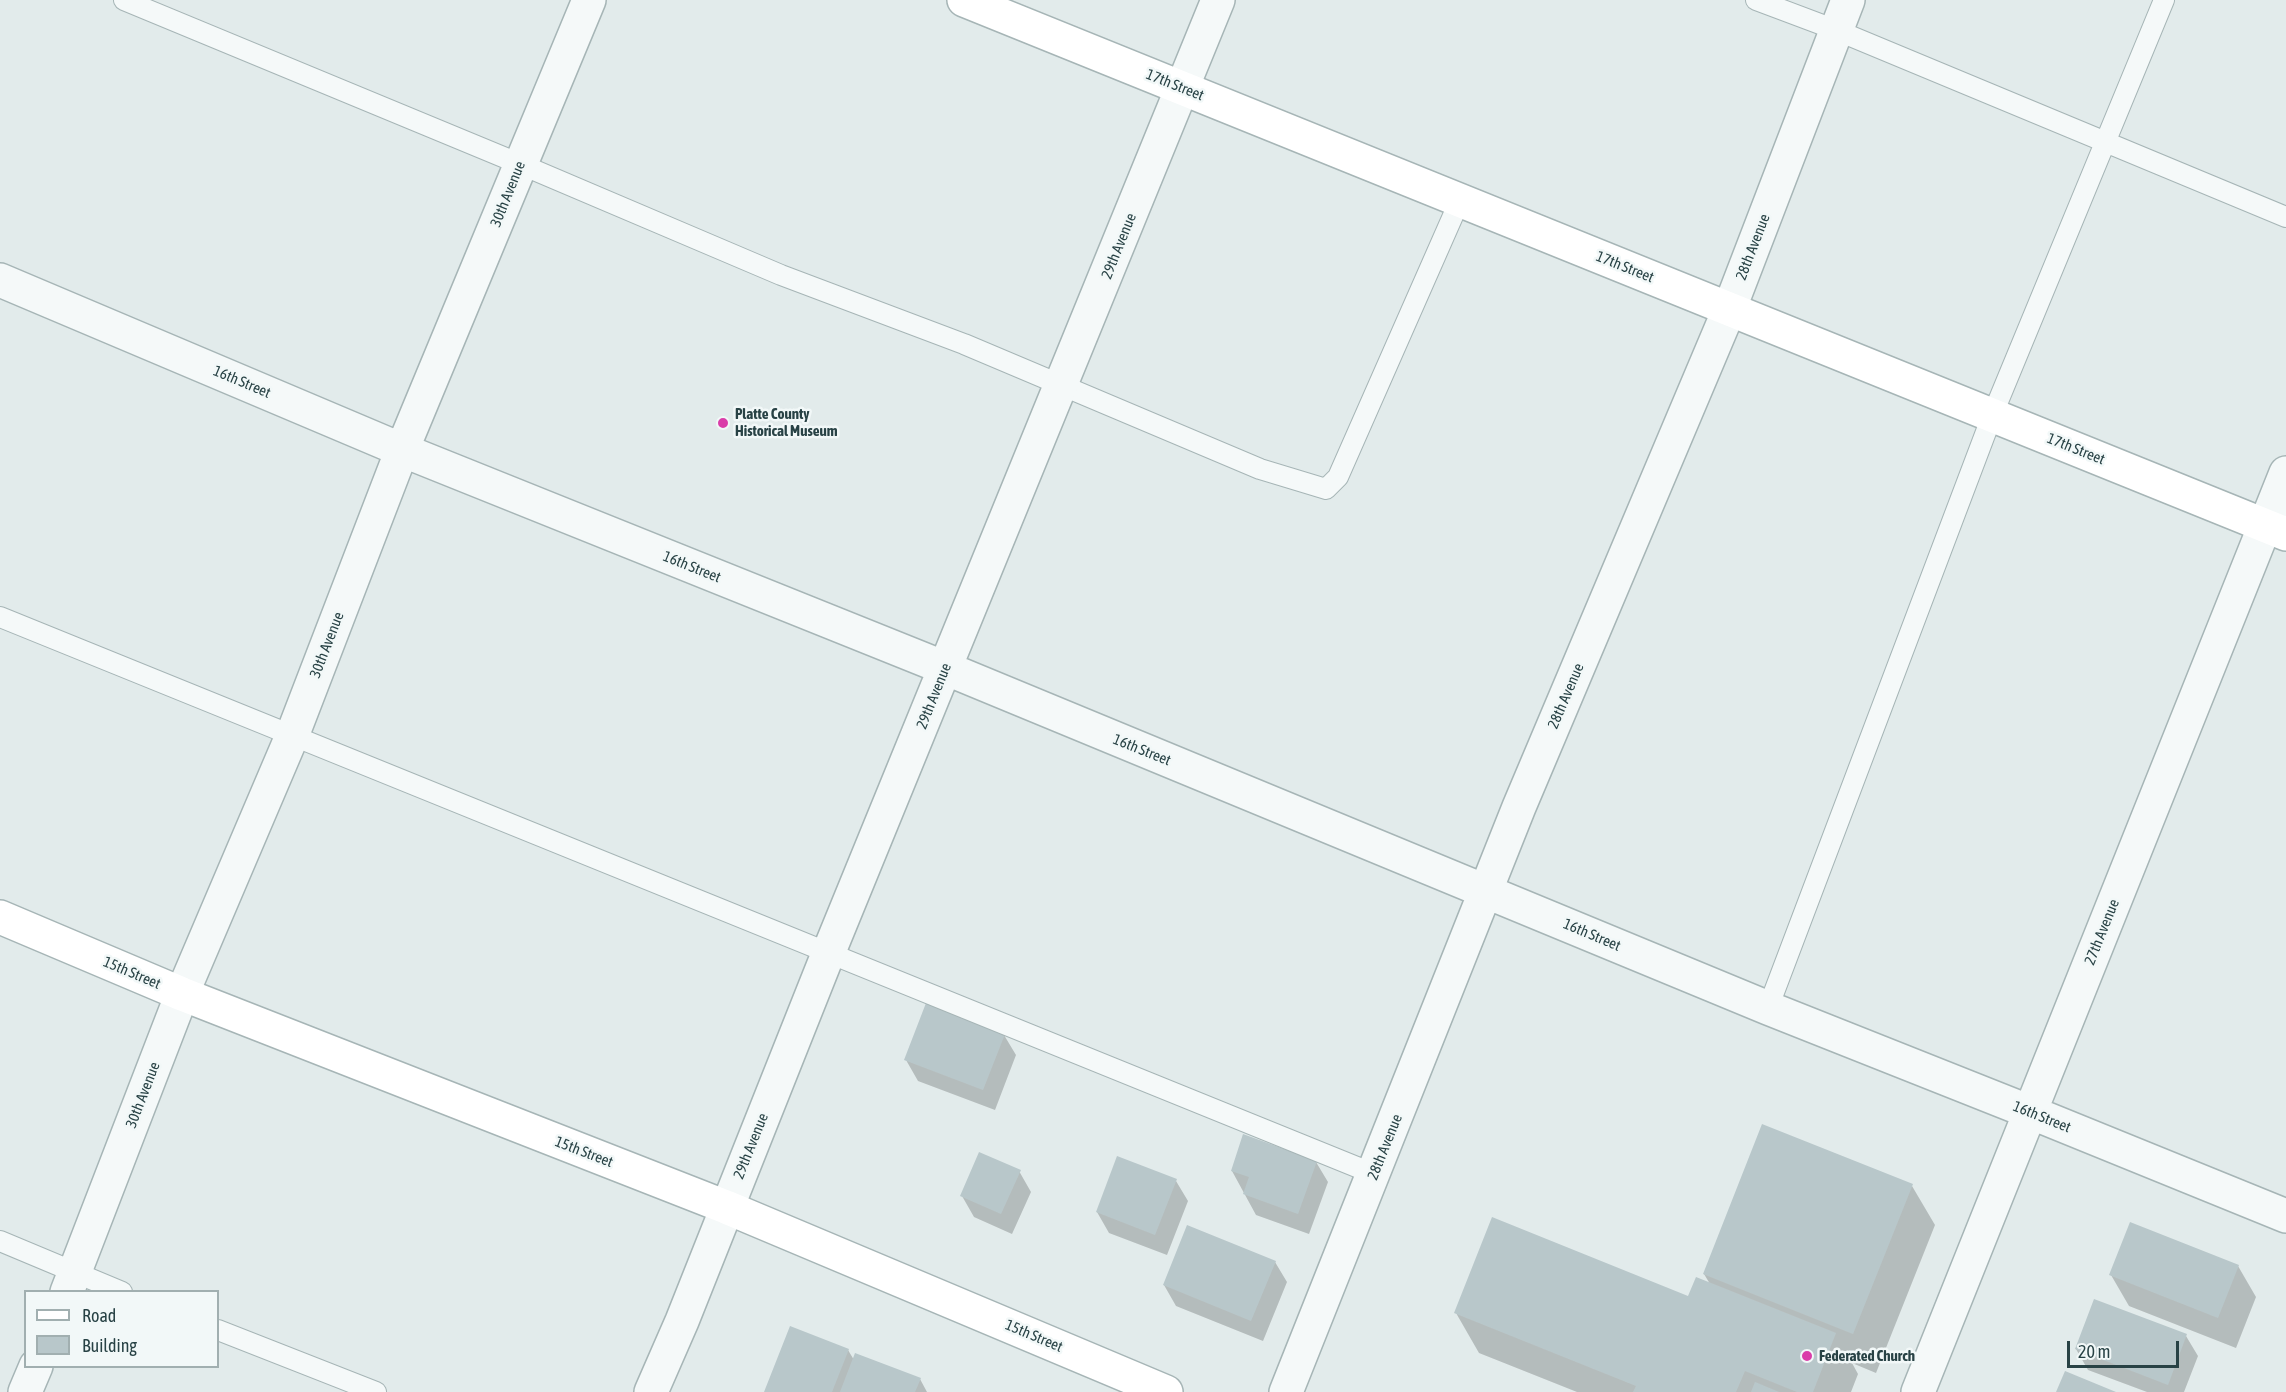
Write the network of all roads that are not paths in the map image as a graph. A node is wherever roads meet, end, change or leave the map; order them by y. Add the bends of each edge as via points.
1 (124, 0) edge
2 (589, 0) edge
3 (964, 0) edge
4 (1218, 0) edge
5 (1756, 0) edge
6 (1848, 0) edge
7 (2164, 0) edge
8 (1836, 30) junction
9 (1183, 88) junction
10 (2106, 142) junction
11 (520, 164) junction
12 (1460, 200) junction
13 (2286, 218) edge
14 (0, 280) edge
15 (1729, 310) junction
16 (1061, 387) junction
17 (1992, 416) junction
18 (402, 450) junction
19 (2286, 473) edge
20 (2275, 530) edge
21 (0, 617) edge
22 (945, 668) junction
23 (292, 736) junction
24 (1486, 891) junction
25 (0, 917) edge
26 (828, 954) junction
27 (182, 994) junction
28 (1768, 1008) junction
29 (2030, 1112) junction
30 (1374, 1174) junction
31 (726, 1207) junction
32 (2286, 1216) edge
33 (0, 1241) edge
34 (71, 1282) edge
35 (112, 1290) edge
36 (219, 1330) edge
37 (35, 1368) edge
38 (25, 1392) edge
39 (376, 1392) edge
40 (651, 1392) edge
41 (1166, 1392) edge
42 (1286, 1392) edge
43 (1918, 1392) edge

1 - 11 lane
2 - 11 street, 30th Avenue
3 - 9 main road, 17th Street
4 - 9 street, 29th Avenue
5 - 8 lane
6 - 8 street, 28th Avenue
7 - 10 lane
8 - 10 lane
8 - 15 street, 28th Avenue
9 - 12 main road, 17th Street
9 - 16 street, 29th Avenue
10 - 13 lane
10 - 17 lane
11 - 16 lane via 781,275 964,344
11 - 18 street, 30th Avenue
12 - 15 main road, 17th Street
12 - 16 lane via 1338,477 1326,489 1260,469
14 - 18 street, 16th Street
15 - 17 main road, 17th Street
15 - 24 street, 28th Avenue
16 - 22 street, 29th Avenue
17 - 20 main road, 17th Street
17 - 28 lane
18 - 22 street, 16th Street
18 - 23 street, 30th Avenue
19 - 20 street, 27th Avenue
20 - 29 street, 27th Avenue
21 - 23 lane
22 - 24 street, 16th Street
22 - 26 street, 29th Avenue
23 - 26 lane
23 - 27 street, 30th Avenue
24 - 28 street, 16th Street
24 - 30 street, 28th Avenue
25 - 27 main road, 15th Street
26 - 30 lane
26 - 31 street, 29th Avenue
27 - 31 main road, 15th Street
27 - 34 street, 30th Avenue
28 - 29 street, 16th Street
29 - 32 street, 16th Street
29 - 43 street, 27th Avenue
30 - 42 street, 28th Avenue
31 - 40 street, 29th Avenue
31 - 41 main road, 15th Street
33 - 34 lane
34 - 35 lane
36 - 39 lane
37 - 38 street

